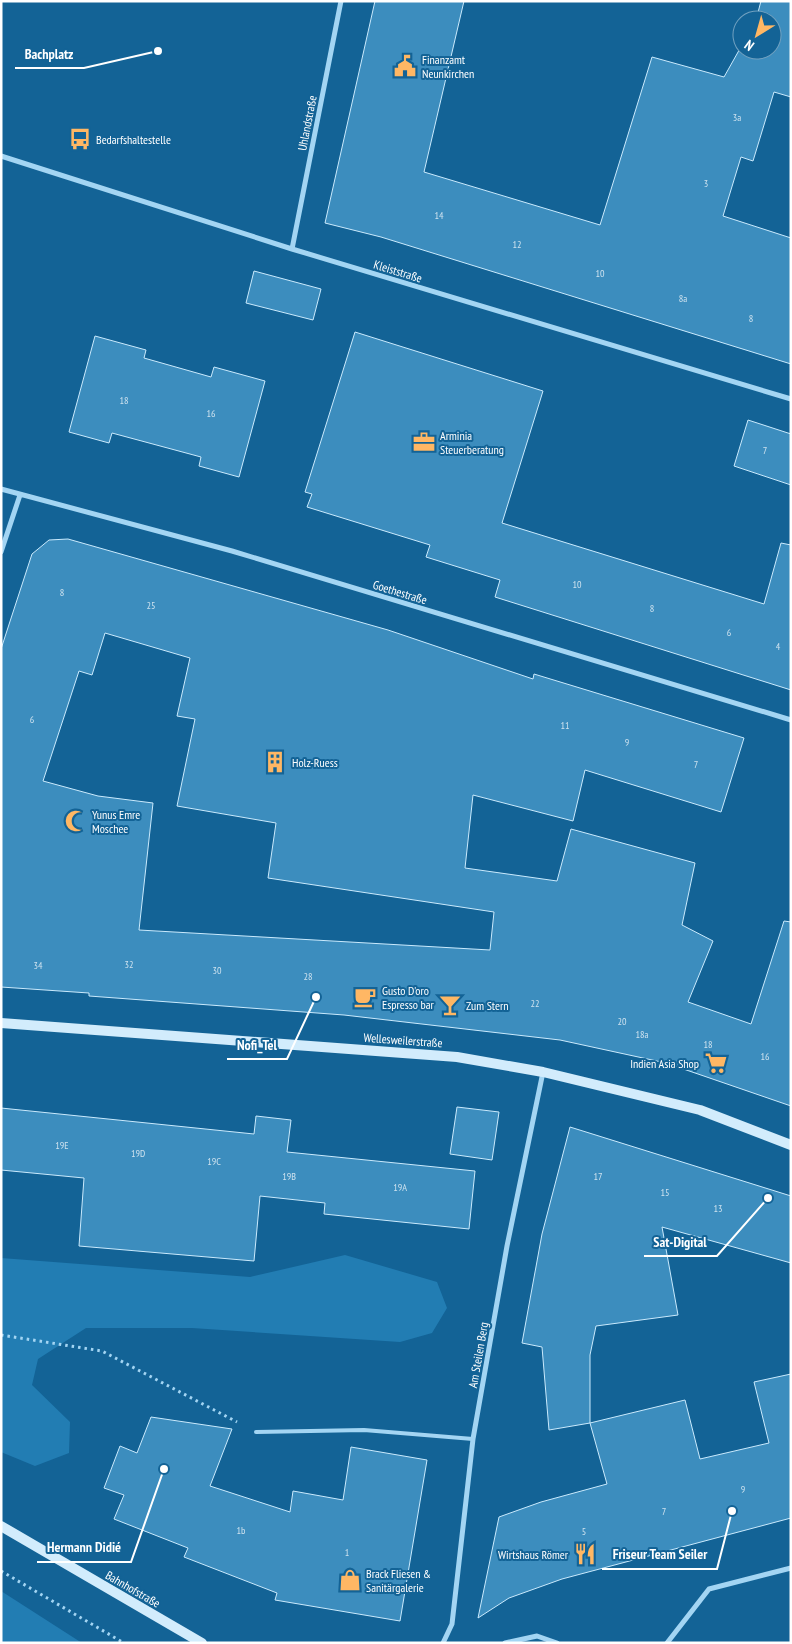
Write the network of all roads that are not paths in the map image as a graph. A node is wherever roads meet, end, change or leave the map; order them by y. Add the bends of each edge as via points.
1 (341, 1) edge
2 (1, 156) edge
3 (292, 250) junction
4 (791, 399) edge
5 (1, 490) edge
6 (20, 495) junction
7 (1, 552) edge
8 (791, 720) edge
9 (1, 1023) edge
10 (543, 1072) junction
11 (791, 1145) edge
12 (256, 1432) road end
13 (473, 1439) junction
14 (1, 1526) edge
15 (791, 1568) edge
16 (202, 1643) edge
17 (443, 1643) edge
18 (505, 1643) edge
19 (557, 1643) edge
20 (667, 1643) edge

1 - 3 street, Uhlandstraße
2 - 3 street, Kleiststraße
3 - 4 street, Kleiststraße
5 - 6 street, Goethestraße
6 - 7 street
6 - 8 street, Goethestraße via 232,551
9 - 10 street, Wellesweilerstraße via 456,1056
10 - 11 street, Wellesweilerstraße via 700,1110
10 - 13 street, Am Steilen Berg via 507,1246
12 - 13 lane via 364,1430
13 - 17 street, Am Steilen Berg via 452,1624
14 - 16 street, Bahnhofstraße
15 - 20 street via 709,1589
18 - 19 street via 537,1636

